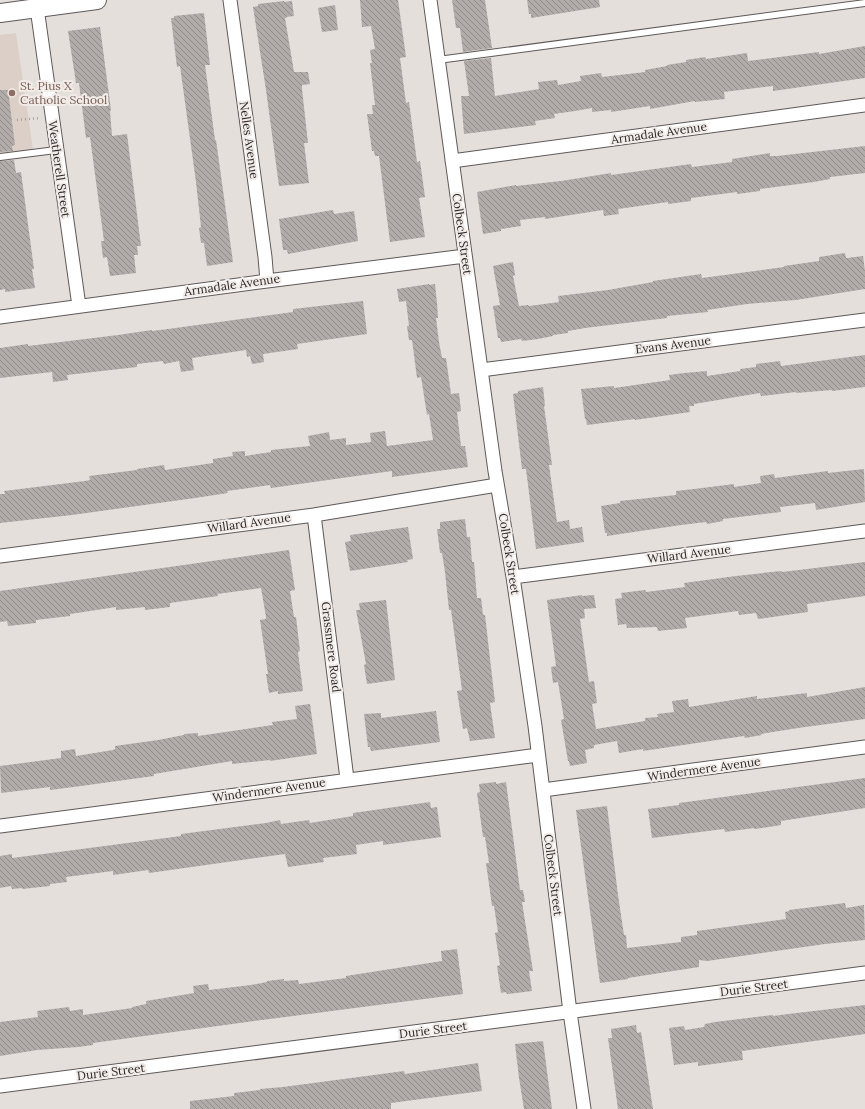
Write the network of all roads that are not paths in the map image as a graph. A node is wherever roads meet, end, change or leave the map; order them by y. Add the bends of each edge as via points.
1 (97, 0) edge
2 (230, 0) edge
3 (430, 0) edge
4 (77, 1) edge
5 (865, 3) edge
6 (37, 8) junction
7 (0, 13) edge
8 (438, 60) junction
9 (865, 105) edge
10 (56, 150) junction
11 (0, 157) edge
12 (452, 161) junction
13 (465, 256) junction
14 (267, 281) junction
15 (79, 306) junction
16 (0, 317) edge
17 (865, 320) edge
18 (481, 370) junction
19 (497, 485) junction
20 (314, 515) junction
21 (865, 531) edge
22 (0, 556) edge
23 (513, 577) junction
24 (865, 747) edge
25 (538, 755) junction
26 (347, 779) junction
27 (543, 790) junction
28 (0, 826) edge
29 (865, 973) edge
30 (570, 1012) junction
31 (0, 1086) edge
32 (584, 1109) edge

1 - 4 main road
2 - 14 street, Nelles Avenue
3 - 8 street, Colbeck Street
4 - 6 main road
5 - 8 lane
6 - 7 main road
6 - 10 street, Weatherell Street
8 - 12 street, Colbeck Street
9 - 12 street, Armadale Avenue
10 - 11 lane
10 - 15 street, Weatherell Street
12 - 13 street, Colbeck Street
13 - 14 street, Armadale Avenue
13 - 18 street, Colbeck Street
14 - 15 street, Armadale Avenue
15 - 16 street, Armadale Avenue
17 - 18 street, Evans Avenue
18 - 19 street, Colbeck Street
19 - 20 street, Willard Avenue
19 - 23 street, Colbeck Street
20 - 22 street, Willard Avenue
20 - 26 street, Grassmere Road
21 - 23 street, Willard Avenue
23 - 25 street, Colbeck Street
24 - 27 street, Windermere Avenue
25 - 26 street, Windermere Avenue
25 - 27 street, Colbeck Street
26 - 28 street, Windermere Avenue
27 - 30 street, Colbeck Street
29 - 30 street, Durie Street
30 - 31 street, Durie Street
30 - 32 street, Colbeck Street

